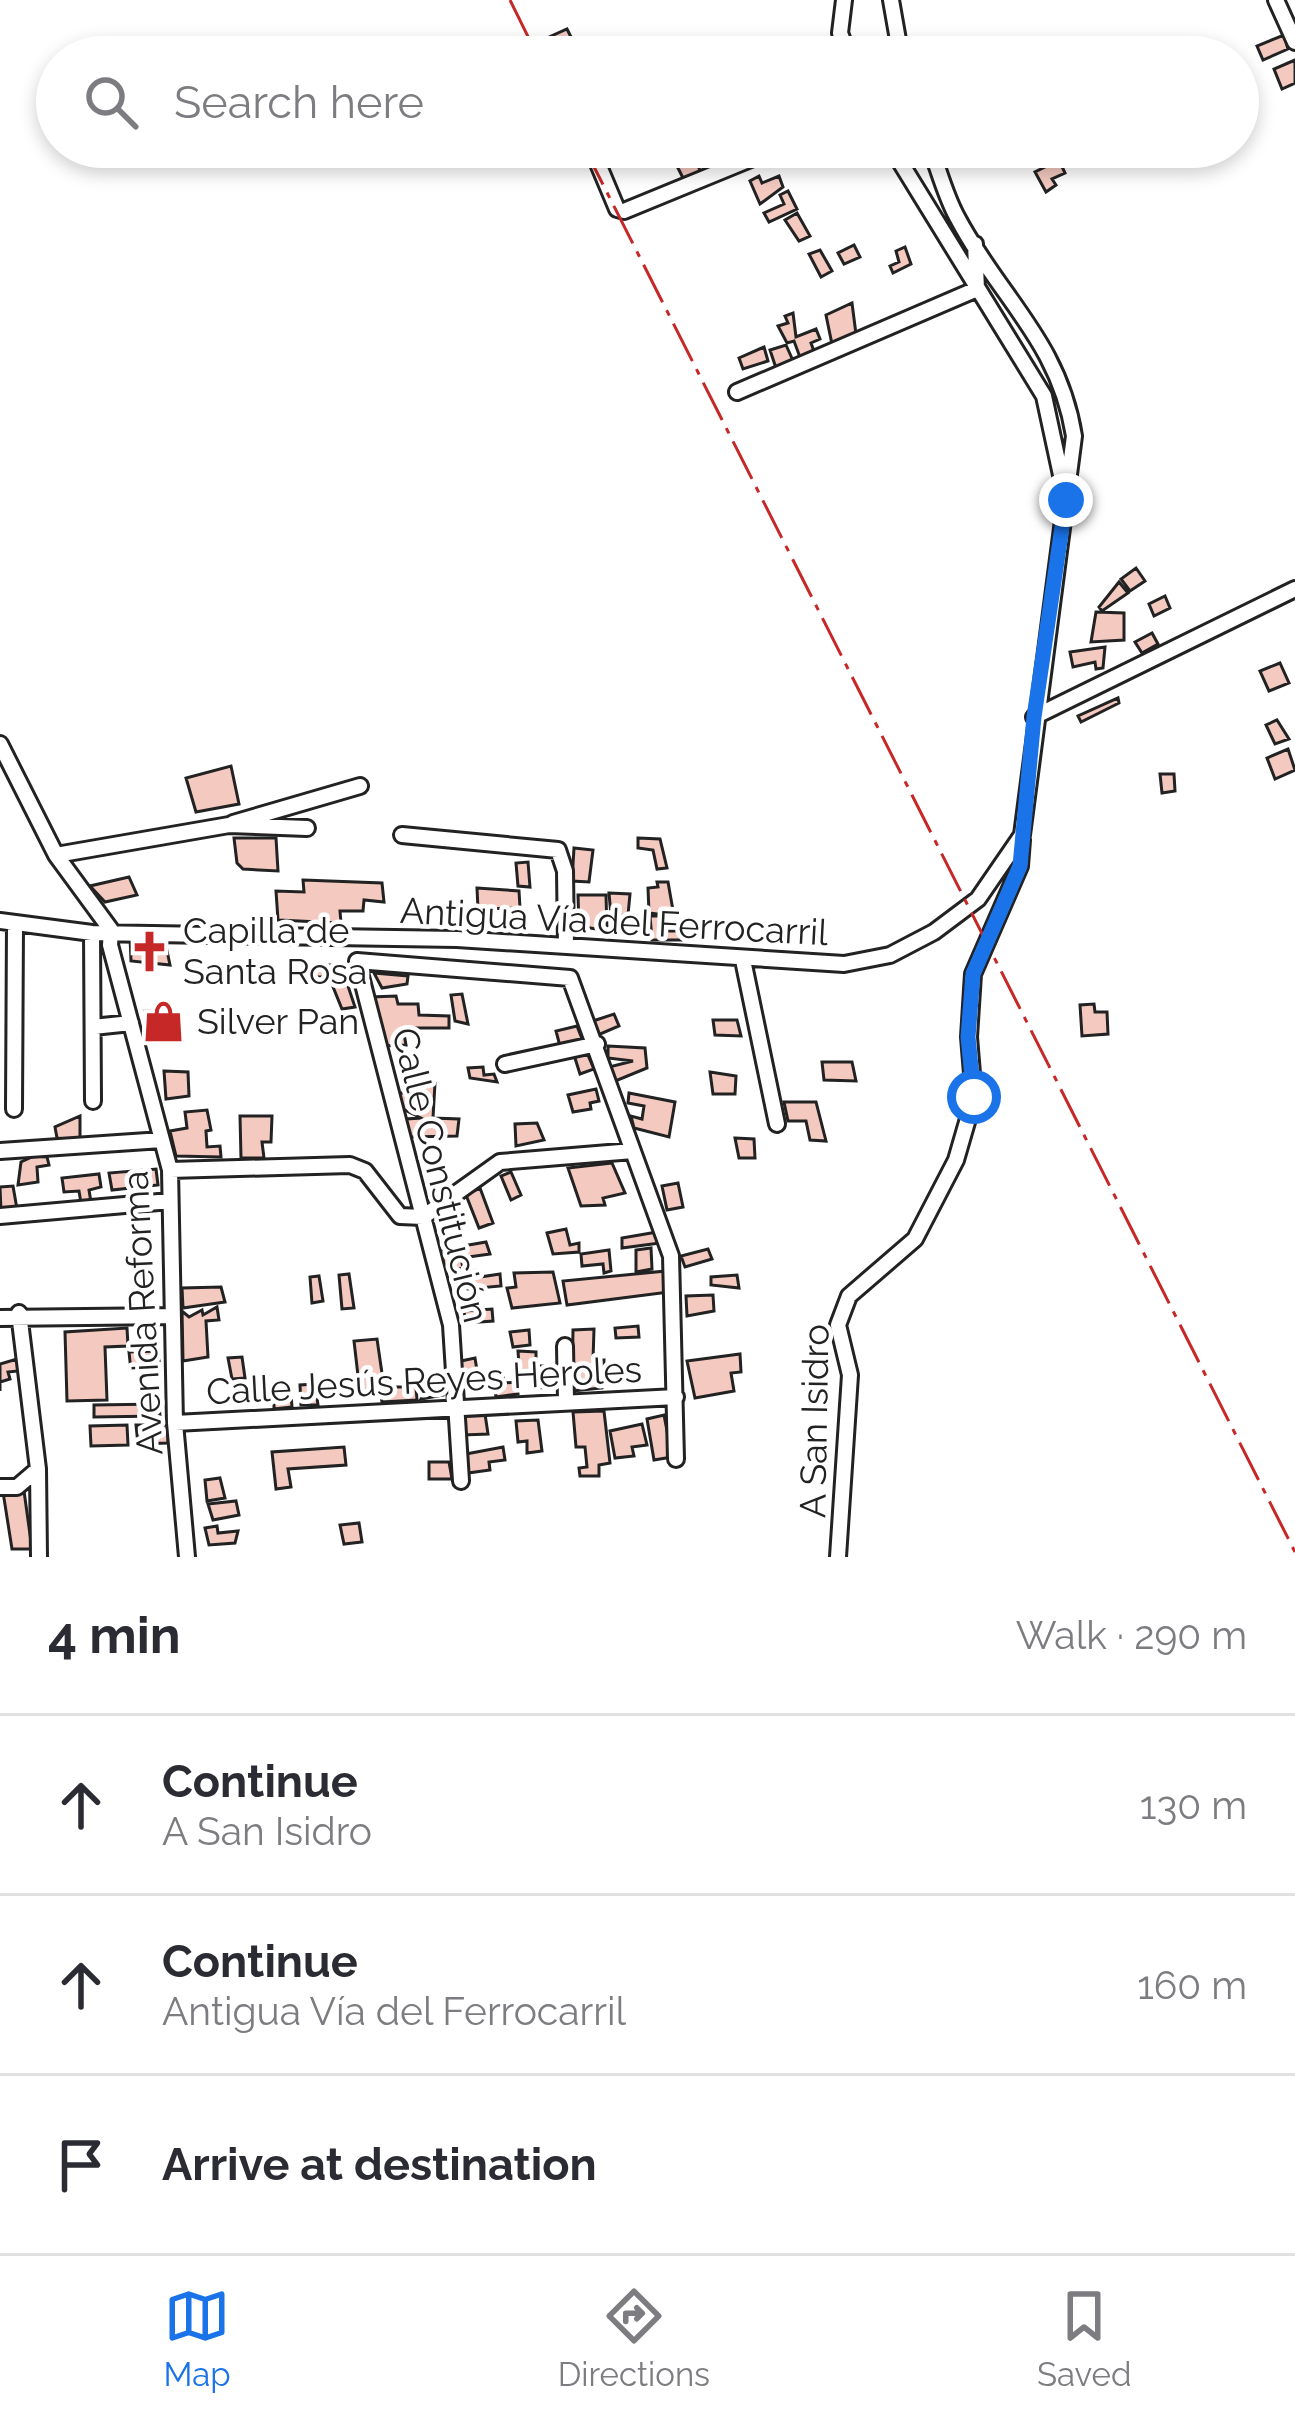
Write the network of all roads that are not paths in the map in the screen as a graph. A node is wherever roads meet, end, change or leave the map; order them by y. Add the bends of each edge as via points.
1 (844, 0) edge
2 (891, 0) edge
3 (1276, 0) edge
4 (841, 36) edge
5 (897, 36) edge
6 (1295, 42) edge
7 (600, 168) edge
8 (730, 168) edge
9 (904, 168) edge
10 (938, 168) edge
11 (975, 243) junction
12 (977, 289) junction
13 (736, 392) dead end
14 (1066, 500) junction
15 (1295, 589) edge
16 (1034, 717) junction
17 (0, 744) edge
18 (361, 786) dead end
19 (229, 825) junction
20 (307, 828) dead end
21 (403, 835) dead end
22 (1022, 835) junction
23 (56, 855) junction
24 (7, 923) edge
25 (111, 930) junction
26 (92, 933) junction
27 (457, 939) junction
28 (566, 945) junction
29 (742, 960) junction
30 (455, 968) junction
31 (131, 1023) junction
32 (93, 1027) junction
33 (597, 1044) junction
34 (505, 1064) dead end
35 (93, 1102) dead end
36 (14, 1109) dead end
37 (777, 1124) dead end
38 (162, 1140) junction
39 (0, 1151) edge
40 (633, 1151) junction
41 (170, 1170) junction
42 (170, 1201) junction
43 (0, 1216) edge
44 (423, 1217) junction
45 (20, 1313) junction
46 (172, 1316) junction
47 (0, 1318) edge
48 (566, 1346) dead end
49 (676, 1397) junction
50 (566, 1401) junction
51 (454, 1406) junction
52 (175, 1423) junction
53 (676, 1459) dead end
54 (38, 1469) junction
55 (461, 1481) dead end
56 (0, 1487) edge
57 (39, 1557) edge
58 (187, 1557) edge
59 (838, 1557) edge

1 - 4 street
2 - 5 street
3 - 6 street
7 - 8 street via 624,212
9 - 12 street
10 - 11 street, Antigua Vía del Ferrocarril
11 - 12 street
11 - 14 street, Antigua Vía del Ferrocarril via 1050,352 1068,396 1074,436
12 - 13 street
12 - 14 street via 1044,396
14 - 16 street, Antigua Vía del Ferrocarril
15 - 16 street
16 - 22 street, Antigua Vía del Ferrocarril
17 - 23 street, Avenida Reforma
18 - 19 street
19 - 20 street
19 - 23 street
21 - 28 street via 558,850 566,872
22 - 29 street, Antigua Vía del Ferrocarril via 977,899 890,955 844,964
22 - 59 street, A San Isidro via 1020,866 973,974 974,1097 956,1160 915,1239 849,1296 838,1325 850,1375
23 - 25 street, Avenida Reforma
24 - 26 street, Antigua Vía del Ferrocarril
24 - 36 street
25 - 26 street, Antigua Vía del Ferrocarril
25 - 27 street, Antigua Vía del Ferrocarril
25 - 31 street, Avenida Reforma
26 - 32 street
27 - 28 street, Antigua Vía del Ferrocarril
27 - 30 street
28 - 29 street, Antigua Vía del Ferrocarril
29 - 37 street
30 - 33 street via 571,978
30 - 44 street, Calle Constitución via 356,961
31 - 32 street
31 - 38 street, Avenida Reforma
32 - 35 street
33 - 34 street
33 - 40 street
38 - 39 street
38 - 41 street, Avenida Reforma
40 - 44 street via 500,1162
40 - 49 street via 671,1256
41 - 42 street, Avenida Reforma
41 - 44 street via 350,1165 365,1171 400,1216
42 - 43 street
42 - 46 street, Avenida Reforma
44 - 51 street, Calle Constitución via 451,1325
45 - 46 street
45 - 47 street
45 - 54 street
46 - 52 street, Avenida Reforma
48 - 50 street
49 - 50 street, Calle Jesús Reyes Heroles
49 - 53 street
50 - 51 street, Calle Jesús Reyes Heroles
51 - 52 street, Calle Jesús Reyes Heroles
51 - 55 street, Calle Constitución
52 - 58 street, Avenida Reforma
54 - 56 street
54 - 57 street

